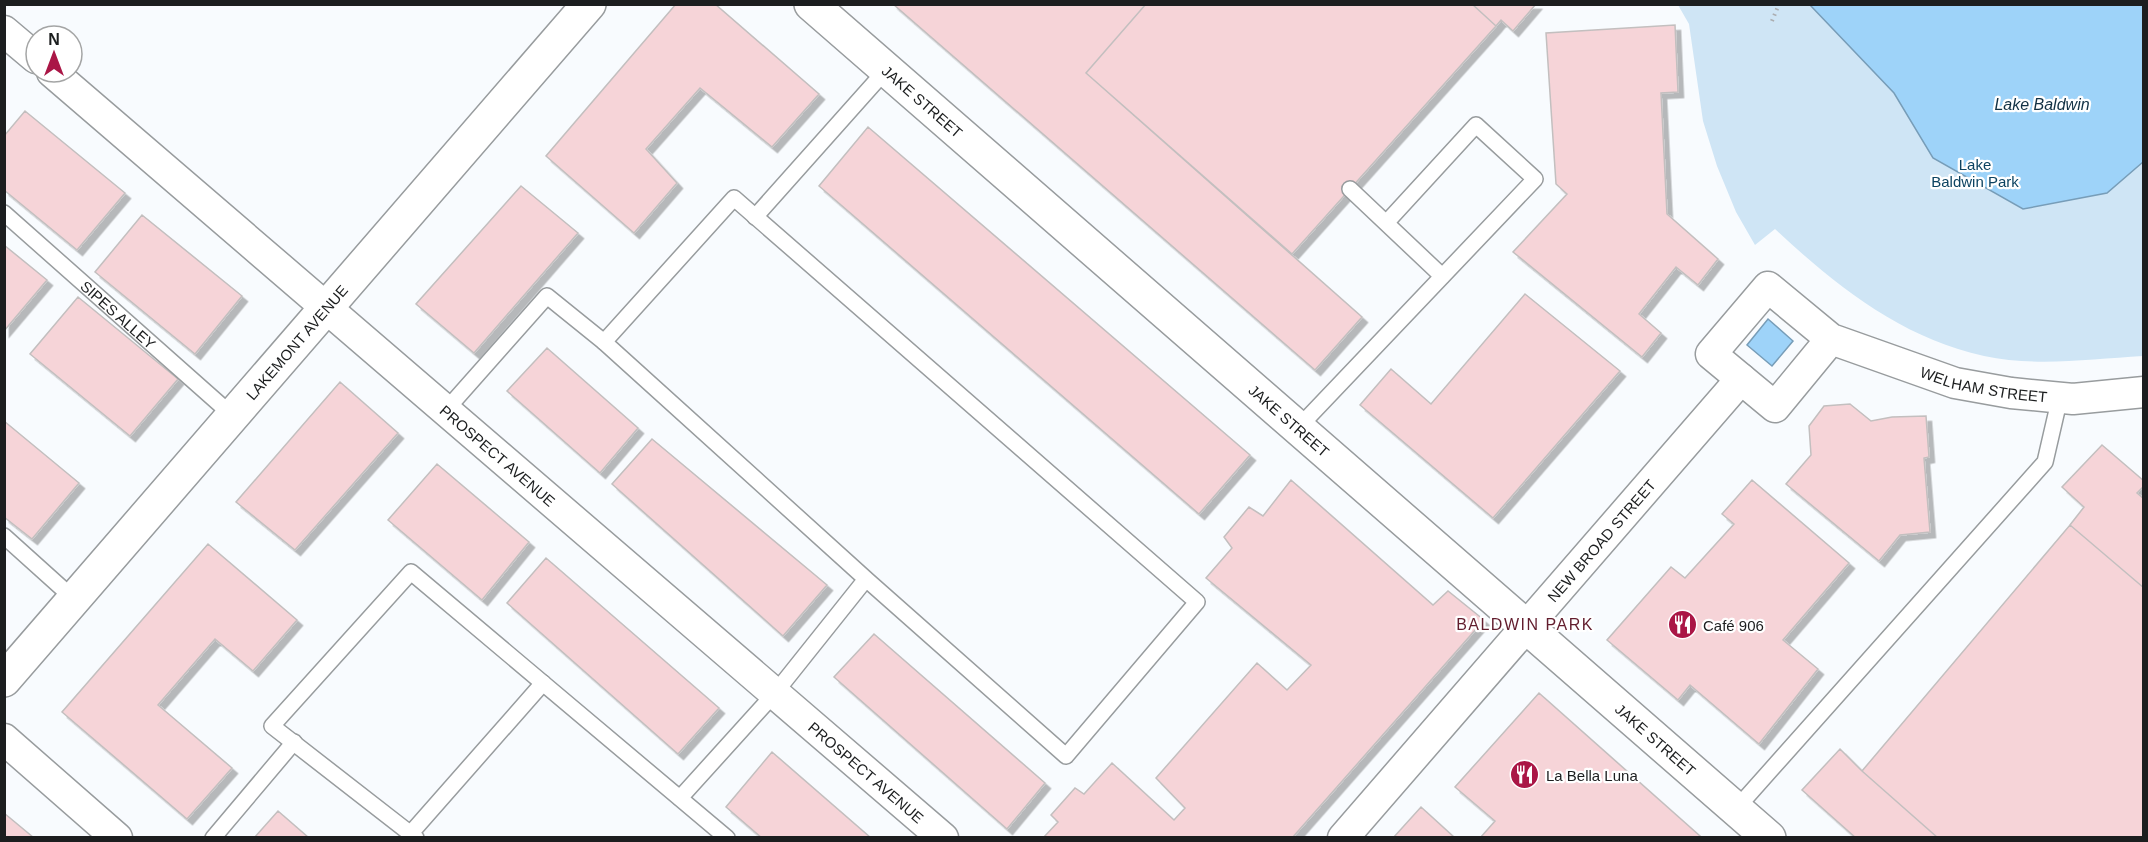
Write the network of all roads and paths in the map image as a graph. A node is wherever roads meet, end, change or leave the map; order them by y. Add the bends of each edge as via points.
1 (589, 4) edge
2 (811, 4) edge
3 (1779, 4) edge
4 (1772, 21) dead end
5 (4, 31) edge
6 (24, 48) edge
7 (886, 70) junction
8 (66, 84) edge
9 (1350, 189) dead end
10 (4, 213) edge
11 (755, 217) junction
12 (1387, 222) junction
13 (1442, 276) junction
14 (327, 308) junction
15 (1831, 339) junction
16 (604, 342) junction
17 (1741, 379) junction
18 (2144, 392) edge
19 (2060, 397) junction
20 (446, 410) junction
21 (233, 416) junction
22 (1298, 428) junction
23 (4, 536) edge
24 (866, 579) junction
25 (74, 599) junction
26 (1528, 628) junction
27 (4, 680) edge
28 (543, 683) junction
29 (775, 693) junction
30 (4, 739) edge
31 (294, 742) junction
32 (680, 798) junction
33 (1736, 809) junction
34 (413, 835) edge
35 (117, 837) edge
36 (213, 837) edge
37 (727, 837) edge
38 (943, 837) edge
39 (1343, 837) edge
40 (1769, 837) edge

1 - 14 street, LAKEMONT AVENUE
2 - 7 street, JAKE STREET
3 - 4 path
5 - 6 street
7 - 11 lane
7 - 22 street, JAKE STREET
8 - 14 street, PROSPECT AVENUE
9 - 12 lane
10 - 21 lane, SIPES ALLEY
11 - 16 lane via 734,198
11 - 24 lane via 1197,602 1066,756
12 - 13 lane
12 - 13 lane via 1476,125 1535,179
13 - 22 lane
14 - 20 street, PROSPECT AVENUE
14 - 21 street, LAKEMONT AVENUE
15 - 17 street via 1775,407
15 - 17 street via 1768,286 1711,354
15 - 19 street, WELHAM STREET via 1955,383
16 - 20 lane via 548,296
16 - 24 lane
17 - 26 street, NEW BROAD STREET
18 - 19 street, WELHAM STREET
19 - 33 lane via 2045,462
20 - 29 street, PROSPECT AVENUE
21 - 25 street, LAKEMONT AVENUE
22 - 26 street, JAKE STREET
23 - 25 lane
24 - 29 lane
25 - 27 street, LAKEMONT AVENUE
26 - 33 street, JAKE STREET
26 - 39 street, NEW BROAD STREET
28 - 31 lane via 411,572 272,726
28 - 32 lane
28 - 34 lane
29 - 32 lane
29 - 38 street, PROSPECT AVENUE
30 - 35 street
31 - 34 lane
31 - 36 lane
32 - 37 lane
33 - 40 street, JAKE STREET

